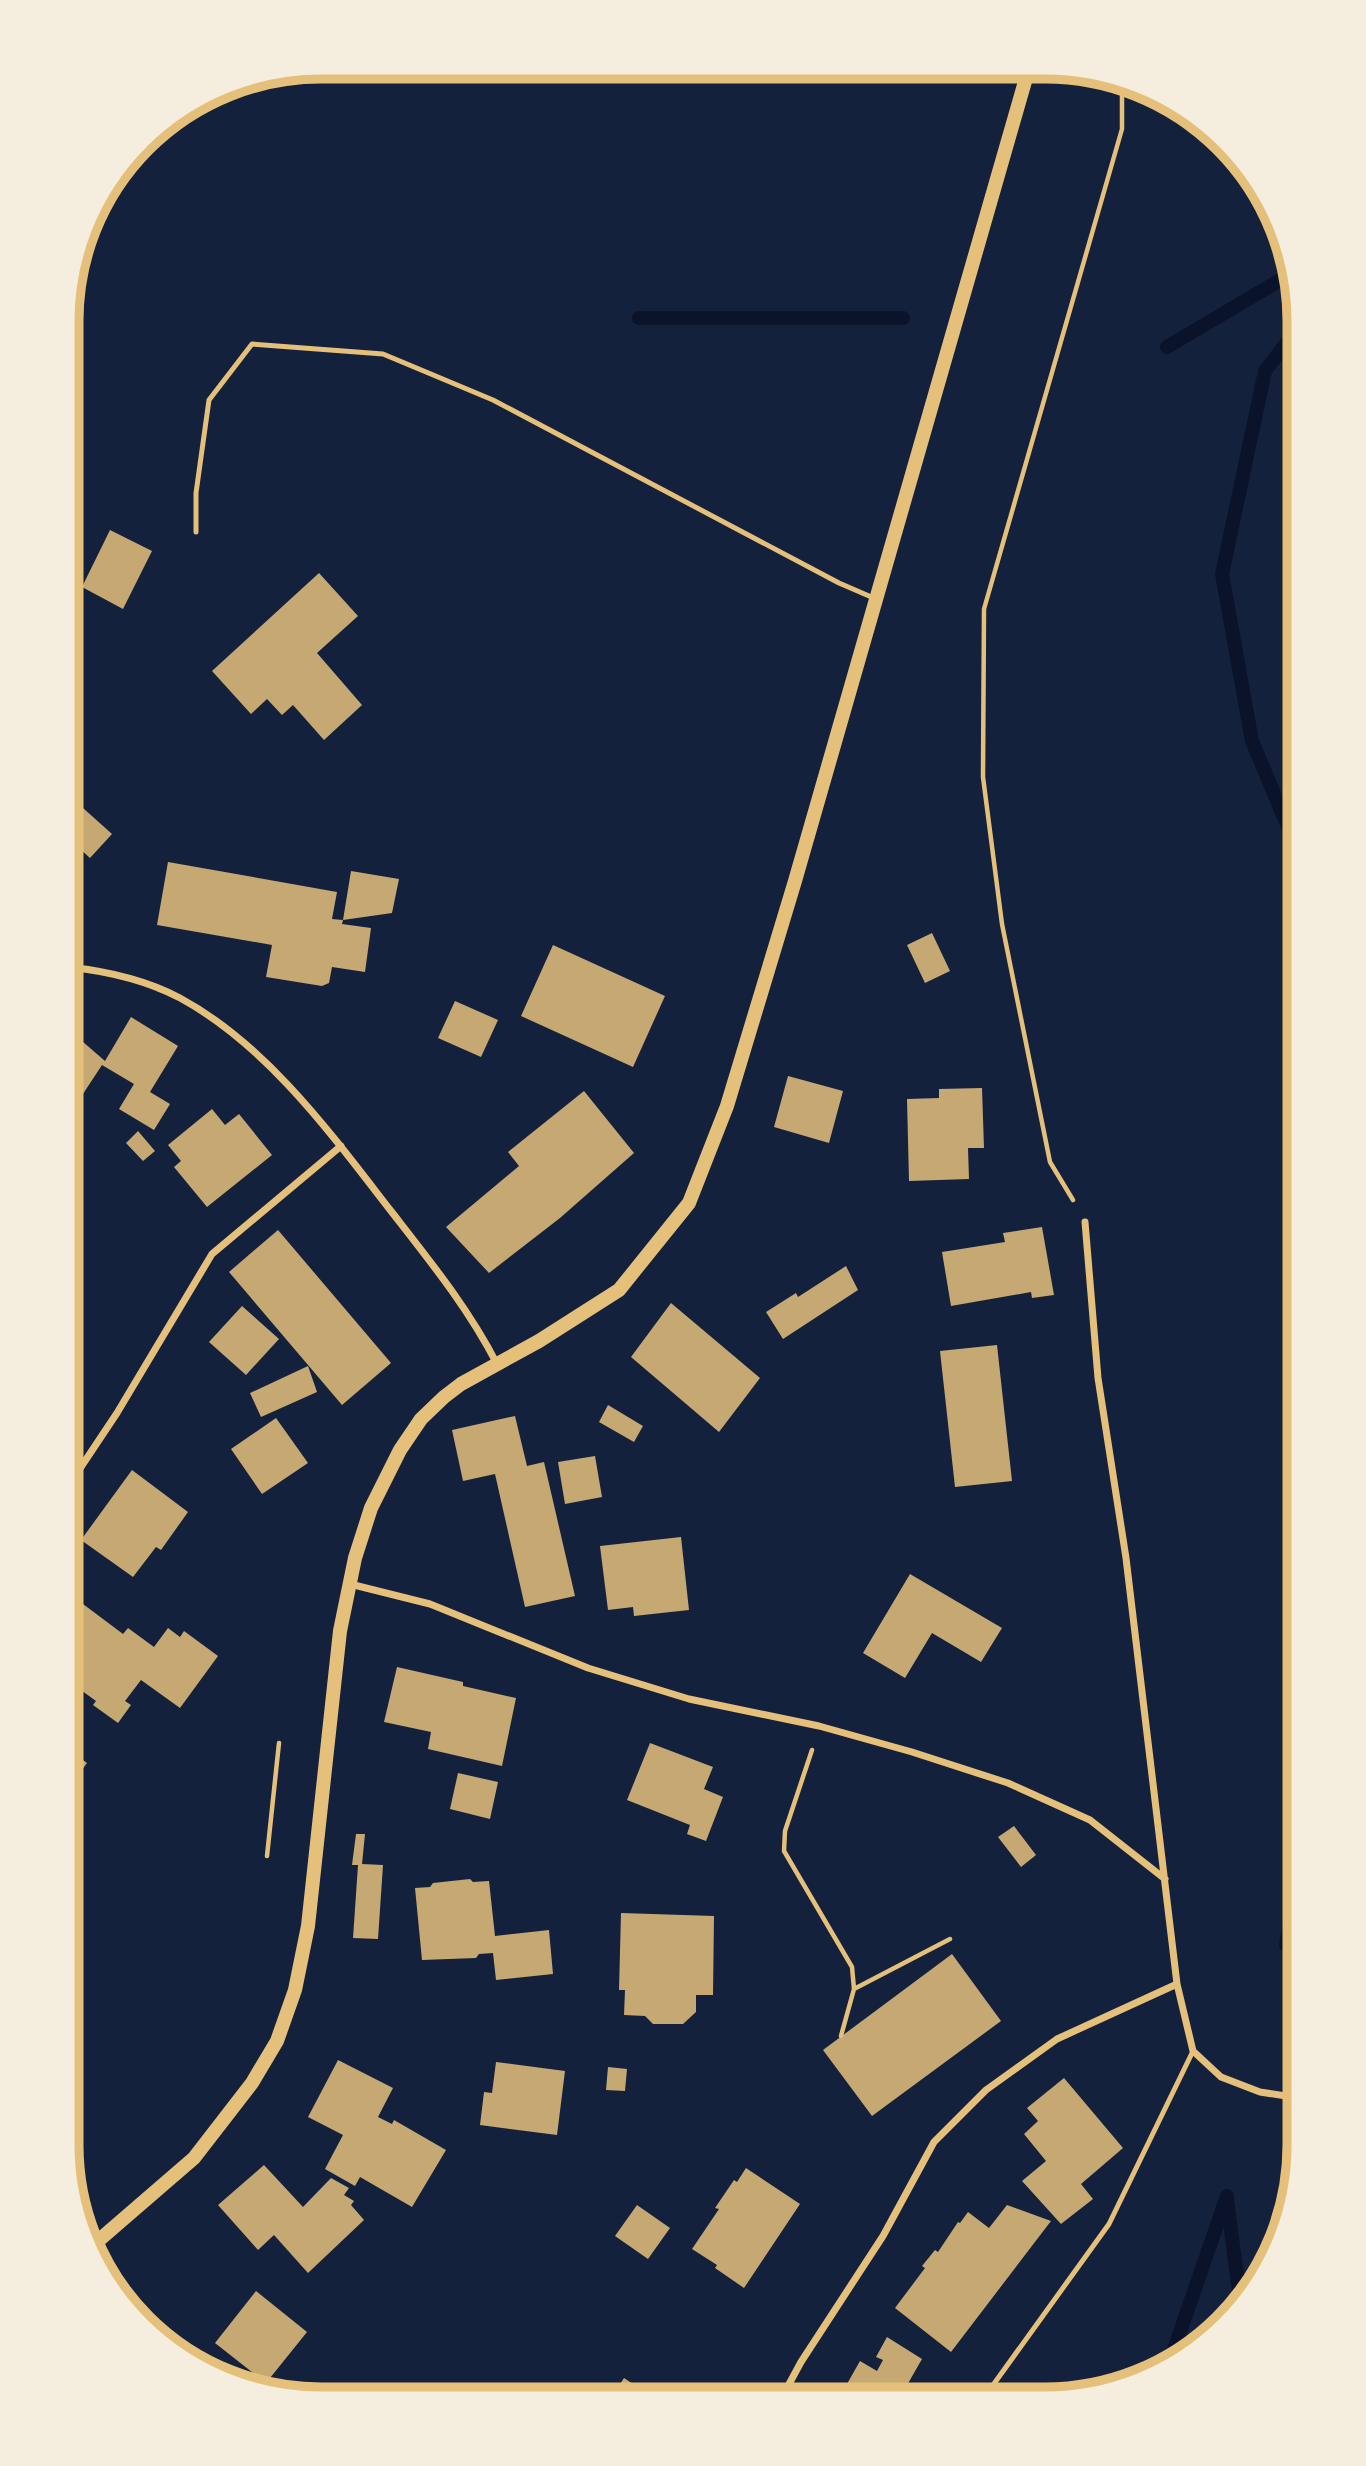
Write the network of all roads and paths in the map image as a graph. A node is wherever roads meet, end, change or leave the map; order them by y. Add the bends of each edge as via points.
1 (1026, 79) edge
2 (1122, 92) edge
3 (197, 532) dead end
4 (877, 600) junction
5 (79, 969) edge
6 (341, 1146) junction
7 (1085, 1222) joint
8 (497, 1364) junction
9 (79, 1470) edge
10 (350, 1584) junction
11 (819, 1726) junction
12 (279, 1743) dead end
13 (267, 1856) dead end
14 (1165, 1879) junction
15 (950, 1939) dead end
16 (1177, 1984) junction
17 (854, 1989) junction
18 (841, 2036) dead end
19 (1193, 2051) junction
20 (1287, 2096) edge
21 (98, 2240) edge
22 (787, 2387) edge
23 (992, 2387) edge

1 - 4 main road
2 - 7 path via 1122,129 984,609 983,777 1002,924 1051,1162
3 - 4 lane via 196,493 209,400 252,344 383,354 493,400
4 - 8 main road via 727,1106 689,1203 619,1290
5 - 6 street via 135,979 180,998 219,1024 290,1088
6 - 8 street via 451,1288
6 - 9 street via 212,1254
7 - 14 street via 1098,1378 1126,1558
8 - 10 main road via 444,1397 421,1419 400,1450 371,1508
10 - 11 street via 430,1604 588,1668 676,1695
10 - 21 main road via 340,1632 307,1926 295,1990 277,2041 252,2083 194,2158
11 - 14 street via 1008,1783 1090,1820
11 - 17 path via 785,1831 784,1851 852,1967
12 - 13 path
14 - 16 street
15 - 17 path
16 - 19 street
16 - 22 street via 1057,2039 986,2090 934,2142 883,2236
17 - 18 path
19 - 20 street via 1221,2077 1260,2092
19 - 23 lane via 1109,2224

